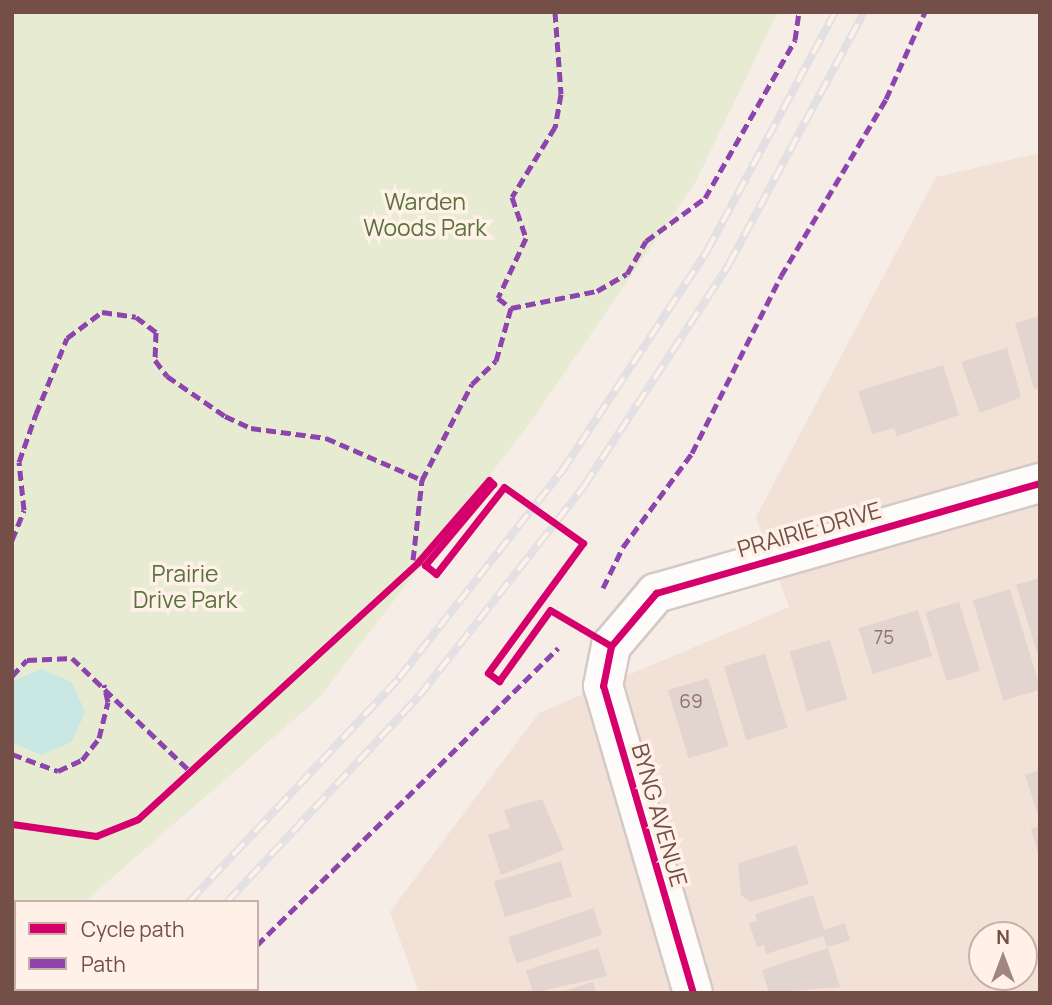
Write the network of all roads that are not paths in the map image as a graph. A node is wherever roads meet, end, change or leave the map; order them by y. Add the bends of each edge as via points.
1 (1040, 483) edge
2 (611, 646) joint
3 (693, 993) edge

1 - 2 street, PRAIRIE DRIVE via 656,593
2 - 3 street, BYNG AVENUE via 603,686

